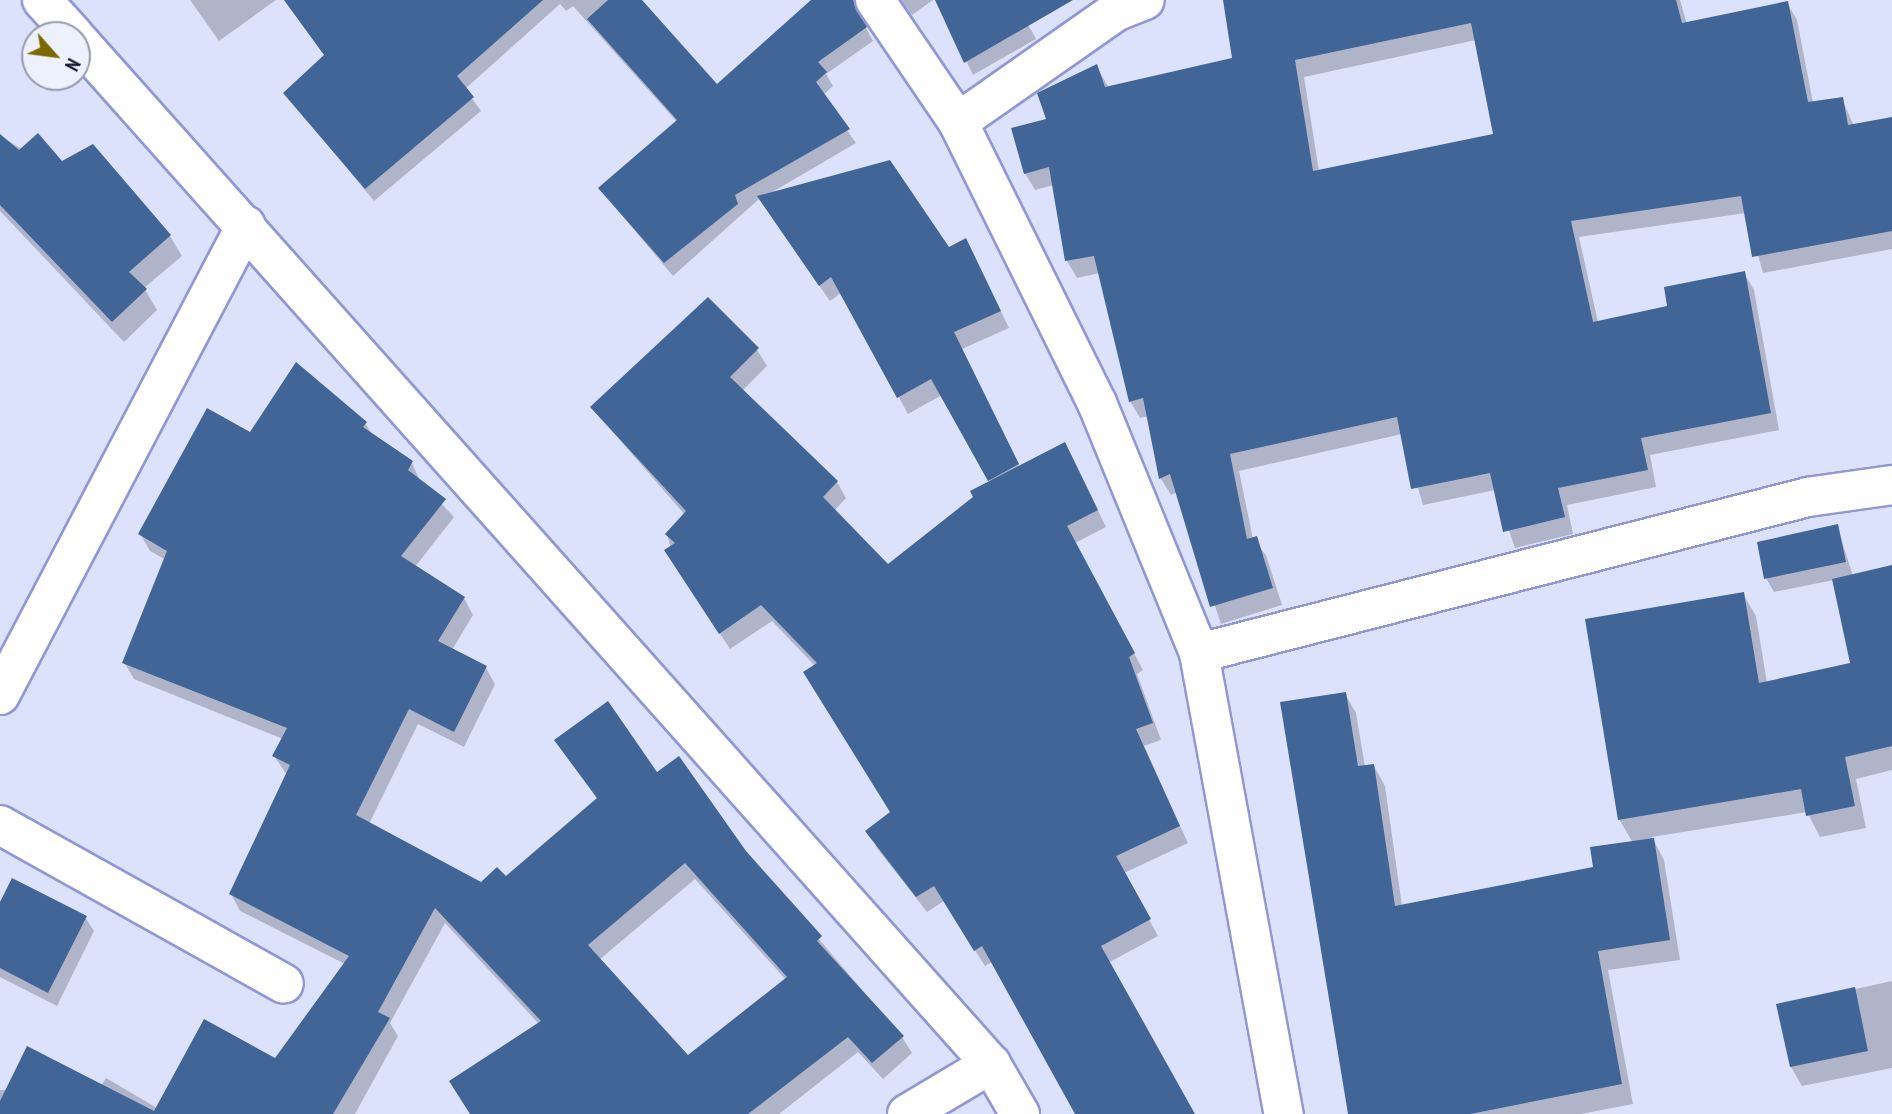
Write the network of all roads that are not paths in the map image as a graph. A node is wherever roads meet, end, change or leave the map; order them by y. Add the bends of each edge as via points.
1 (42, 0) edge
2 (875, 0) edge
3 (1124, 4) edge
4 (61, 21) edge
5 (91, 55) edge
6 (958, 122) junction
7 (246, 225) junction
8 (1892, 485) edge
9 (1199, 653) junction
10 (0, 695) edge
11 (0, 825) edge
12 (284, 984) dead end
13 (991, 1064) junction
14 (908, 1114) edge
15 (1020, 1114) edge
16 (1284, 1114) edge

1 - 4 street
2 - 6 street
3 - 6 street
5 - 7 street
6 - 9 street via 1097,403
7 - 10 street
7 - 13 street
8 - 9 street via 1808,497
9 - 16 street
11 - 12 street
13 - 14 street
13 - 15 street

